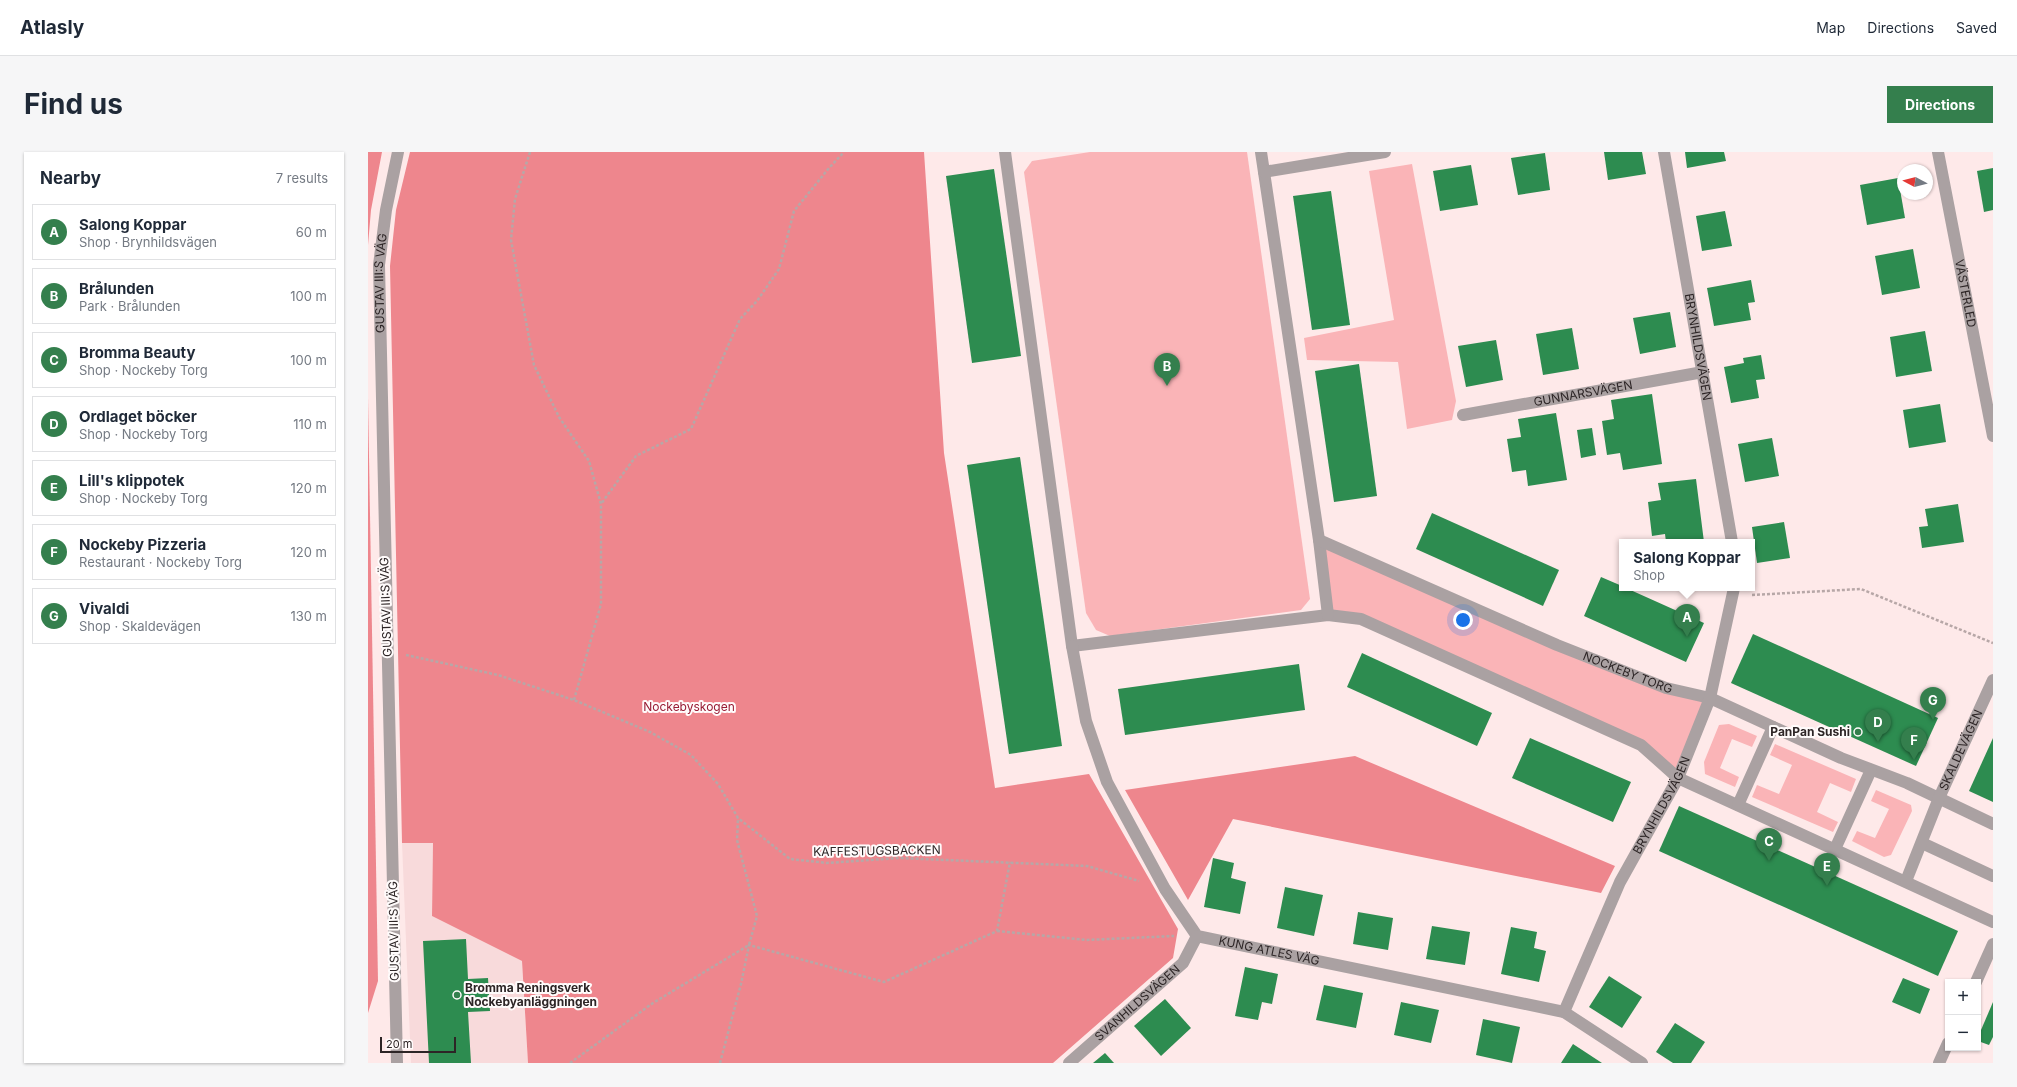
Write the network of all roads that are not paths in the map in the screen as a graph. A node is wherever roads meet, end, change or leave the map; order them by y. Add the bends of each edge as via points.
1 (398, 152) edge
2 (1005, 152) edge
3 (1261, 152) edge
4 (1385, 152) edge
5 (1664, 152) edge
6 (1938, 152) edge
7 (1264, 172) junction
8 (1703, 372) junction
9 (1463, 416) dead end
10 (1993, 436) edge
11 (1731, 539) edge
12 (1319, 540) junction
13 (1733, 592) edge
14 (1328, 615) junction
15 (1072, 646) junction
16 (1993, 680) edge
17 (1710, 698) junction
18 (1773, 726) junction
19 (1871, 770) junction
20 (1678, 778) junction
21 (1939, 798) junction
22 (1738, 805) junction
23 (1993, 824) edge
24 (1922, 843) junction
25 (1835, 849) junction
26 (1993, 876) edge
27 (1906, 881) junction
28 (1993, 922) edge
29 (1197, 936) junction
30 (1993, 944) edge
31 (1977, 979) edge
32 (1564, 1012) junction
33 (1945, 1050) edge
34 (396, 1063) edge
35 (1069, 1063) edge
36 (1642, 1063) edge
37 (1939, 1063) edge

1 - 34 street, GUSTAV III:S VÄG via 386,210 380,265
2 - 15 street
3 - 7 street
4 - 7 street
5 - 8 street, BRYNHILDSVÄGEN
6 - 10 street, VÄSTERLED
7 - 12 street
8 - 9 street, GUNNARSVÄGEN
8 - 11 street, BRYNHILDSVÄGEN
12 - 14 street
12 - 17 street, NOCKEBY TORG via 1557,645 1666,688
13 - 17 street, BRYNHILDSVÄGEN
14 - 15 street
14 - 20 street via 1361,619 1641,744
15 - 29 street via 1086,721 1107,782 1165,889
16 - 21 street, SKALDEVÄGEN
17 - 18 street, NOCKEBY TORG
17 - 20 street, BRYNHILDSVÄGEN
18 - 19 street, NOCKEBY TORG
18 - 22 street
19 - 21 street, NOCKEBY TORG
19 - 25 street
20 - 22 street
20 - 32 street, BRYNHILDSVÄGEN via 1620,882
21 - 23 street, NOCKEBY TORG
21 - 24 street
22 - 25 street
24 - 26 street
24 - 27 street
25 - 27 street
27 - 28 street
29 - 32 street, KUNG ATLES VÄG
29 - 35 street, SVANHILDSVÄGEN via 1183,963
30 - 31 street
32 - 36 street, KUNG ATLES VÄG
33 - 37 street

